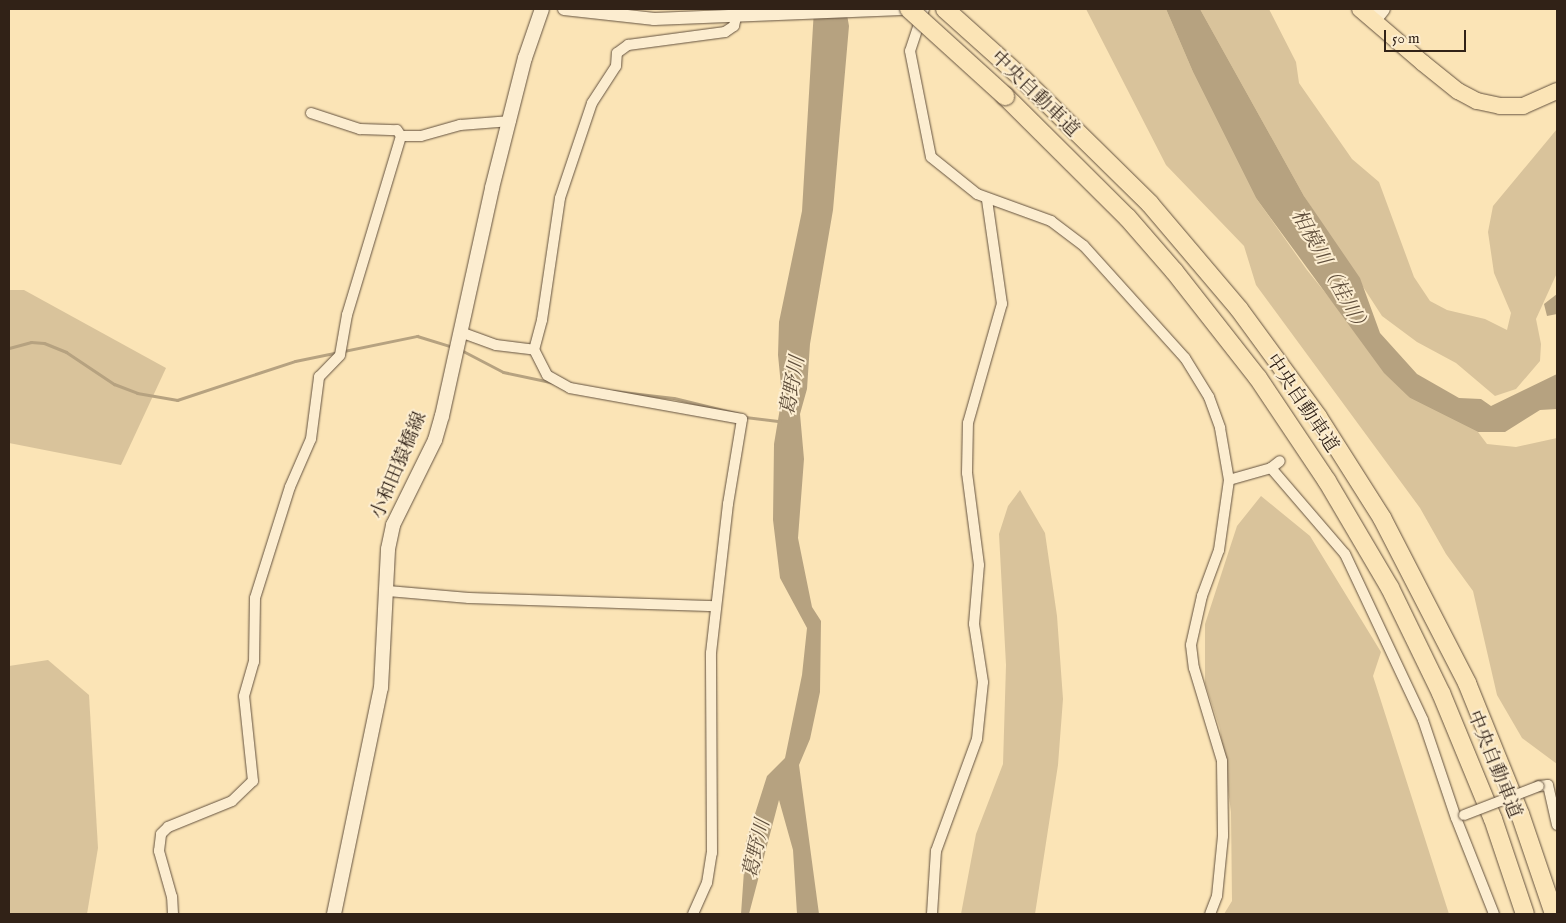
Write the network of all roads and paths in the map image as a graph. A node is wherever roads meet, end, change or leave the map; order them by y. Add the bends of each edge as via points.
1 (542, 9) edge
2 (564, 9) edge
3 (902, 9) edge
4 (908, 9) edge
5 (924, 9) edge
6 (945, 9) edge
7 (1360, 9) edge
8 (735, 13) edge
9 (1378, 15) edge
10 (1557, 91) edge
11 (311, 112) dead end
12 (511, 120) junction
13 (401, 136) junction
14 (987, 200) junction
15 (463, 333) junction
16 (534, 350) junction
17 (1280, 461) dead end
18 (1271, 468) junction
19 (1229, 480) junction
20 (388, 591) junction
21 (716, 606) junction
22 (1460, 816) junction
23 (1557, 824) edge
24 (173, 914) edge
25 (334, 914) edge
26 (693, 914) edge
27 (932, 914) edge
28 (1210, 914) edge
29 (1494, 914) edge
30 (1525, 914) edge
31 (1554, 914) edge

1 - 12 main road, 小和田猿橋線 via 525,58
2 - 8 street via 654,19
3 - 8 street via 754,16
4 - 30 highway, 中央自動車道, bridge via 1005,96 1090,179 1174,272 1258,378 1328,481 1390,588 1441,693 1493,819
5 - 14 street via 910,51 922,102 928,152
6 - 31 highway, 中央自動車道 via 1104,157 1195,256 1280,364 1352,468 1412,571 1467,683 1520,814
7 - 9 highway
8 - 16 street via 734,26 725,32 628,45 618,53 616,66 592,104 560,198 542,320
9 - 10 highway via 1458,91 1477,101 1523,106
11 - 13 street via 360,130 397,130
12 - 13 street via 460,125 421,136
12 - 15 main road, 小和田猿橋線 via 488,206
13 - 24 street via 340,348 319,377 311,439 290,488 255,598 254,662 244,696 254,781 232,801 168,827 161,834 158,851 171,892
14 - 19 street via 1034,214 1074,236 1173,344 1209,397 1220,428
14 - 27 street via 1002,304 968,423 967,473 979,565 974,624 983,682 977,739 936,851
15 - 16 street via 496,345
15 - 20 main road, 小和田猿橋線 via 435,440 393,525 388,549
16 - 21 street via 547,375 570,388 742,419
17 - 18 street
18 - 19 street
18 - 22 street via 1345,554 1409,686
19 - 28 street via 1219,550 1202,596 1191,645 1194,668 1222,761 1223,845 1217,896
20 - 21 street via 469,598
20 - 25 main road, 小和田猿橋線 via 381,688
21 - 26 street via 711,662 712,853 707,883
22 - 23 street, bridge via 1548,785
22 - 29 street

